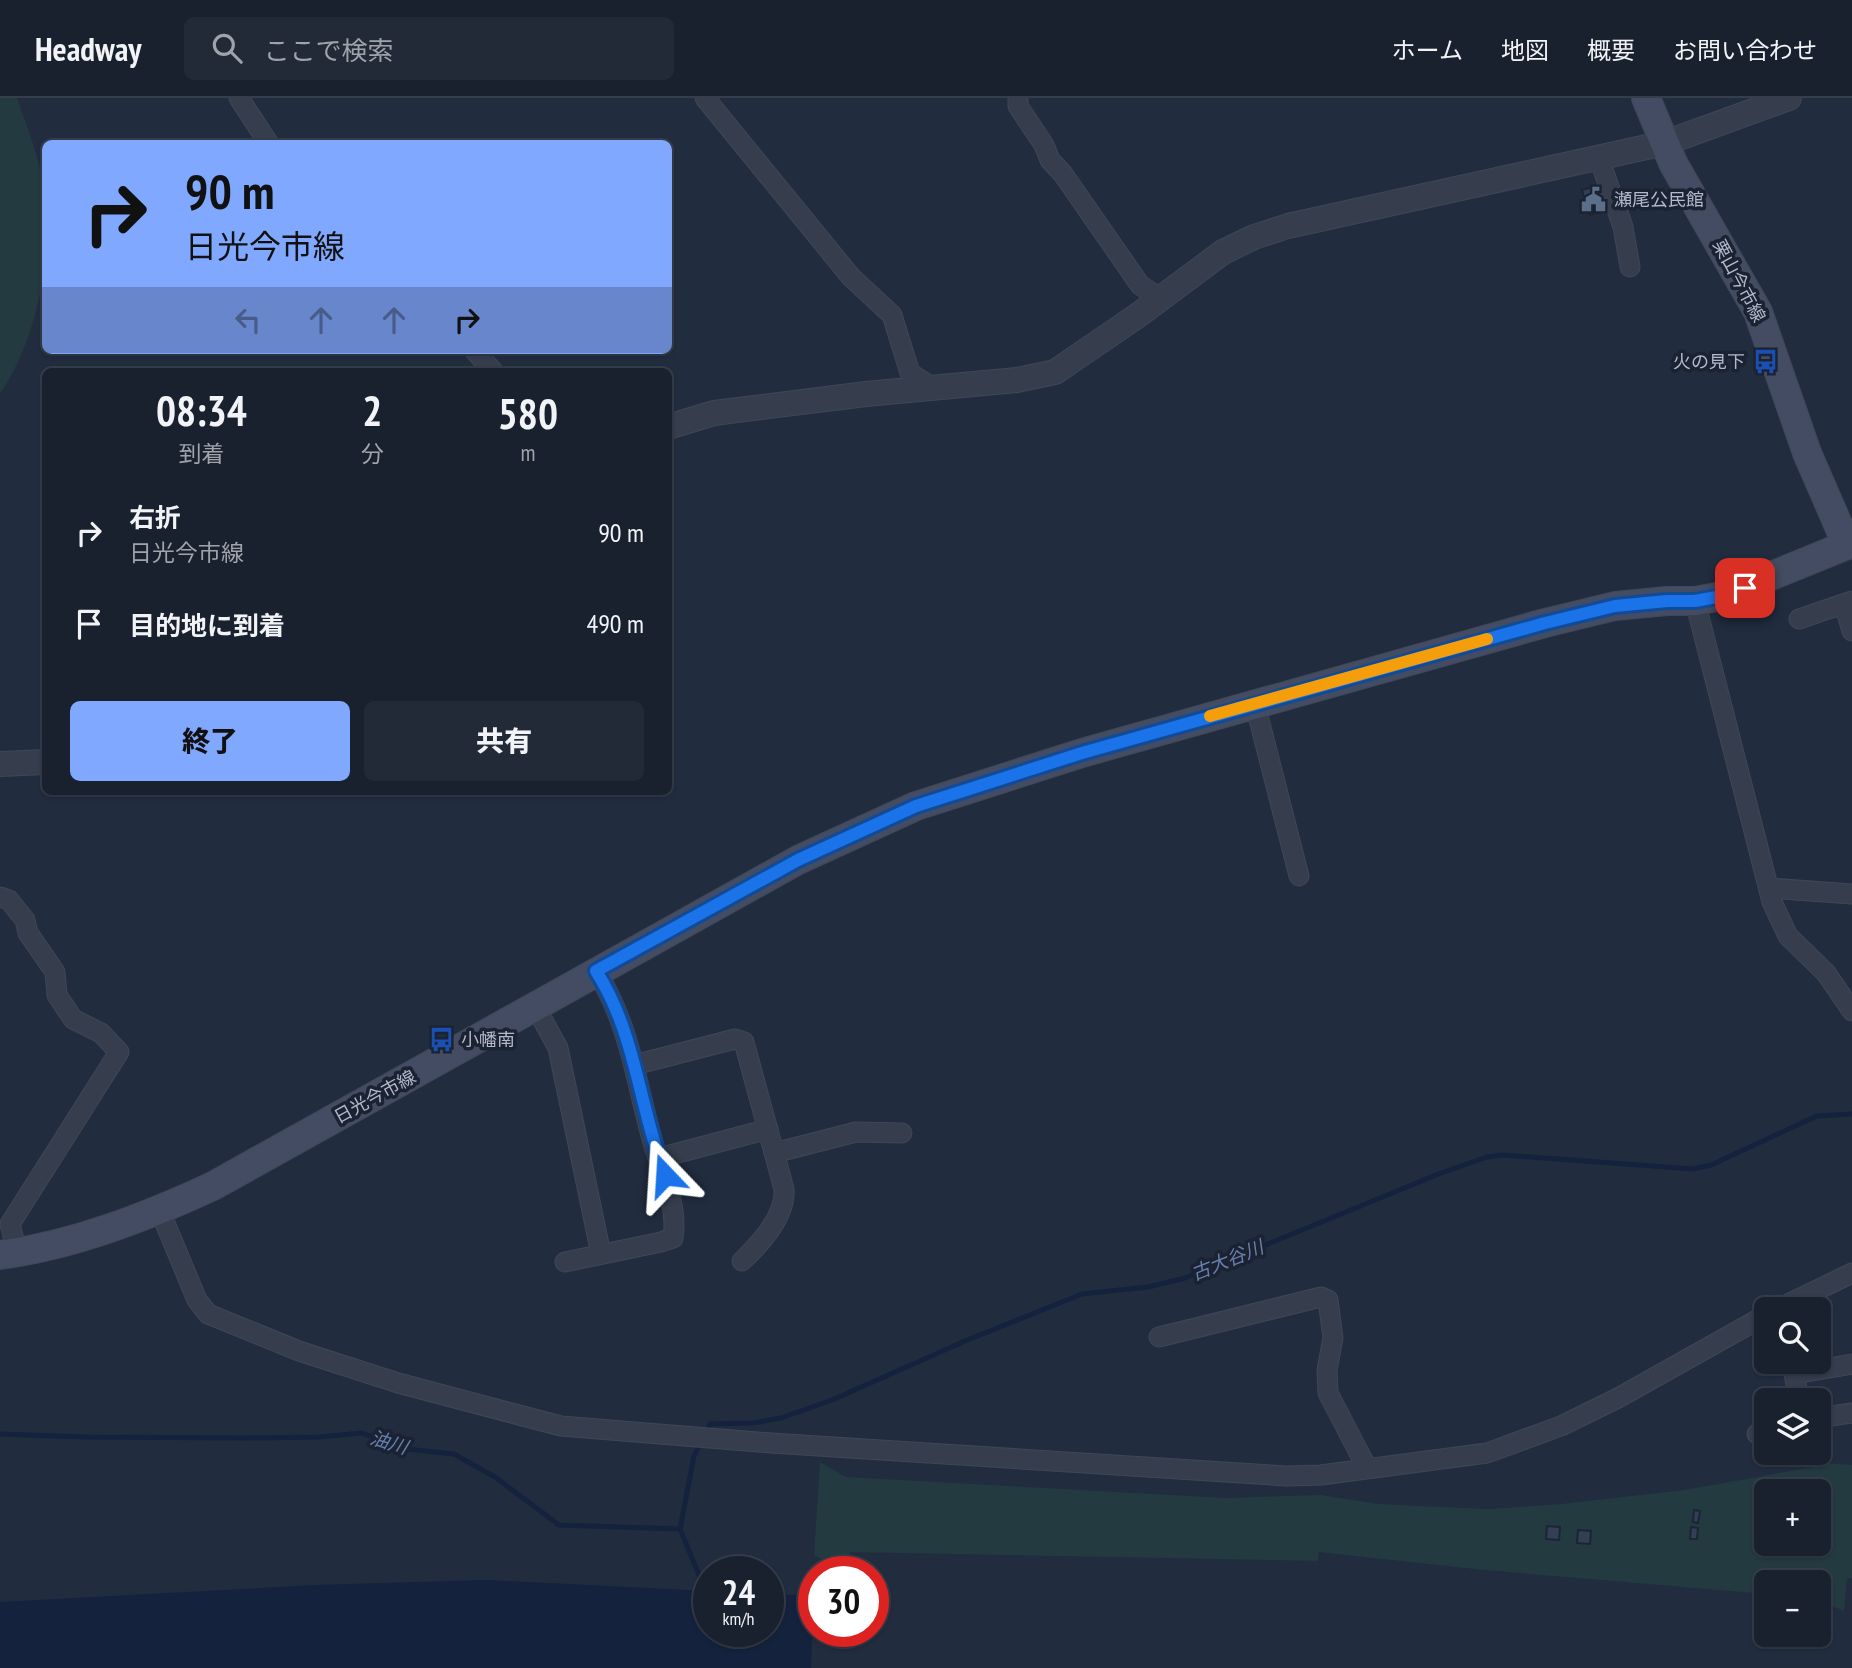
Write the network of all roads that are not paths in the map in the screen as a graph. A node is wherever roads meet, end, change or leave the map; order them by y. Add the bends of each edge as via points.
1 (239, 98) edge
2 (705, 98) edge
3 (1018, 98) edge
4 (1788, 98) edge
5 (1652, 100) edge
6 (266, 140) edge
7 (1665, 143) junction
8 (1599, 158) junction
9 (1630, 267) dead end
10 (1161, 299) junction
11 (478, 354) edge
12 (490, 368) edge
13 (935, 388) junction
14 (672, 426) edge
15 (1850, 546) edge
16 (1695, 601) junction
17 (1848, 602) edge
18 (1799, 619) dead end
19 (1852, 631) edge
20 (1255, 704) junction
21 (42, 762) edge
22 (0, 764) edge
23 (1299, 876) dead end
24 (1769, 888) junction
25 (1852, 894) edge
26 (0, 897) edge
27 (596, 971) junction
28 (535, 1006) junction
29 (1852, 1011) edge
30 (634, 1065) junction
31 (768, 1129) junction
32 (902, 1133) dead end
33 (774, 1153) junction
34 (659, 1158) junction
35 (160, 1210) junction
36 (5, 1224) edge
37 (9, 1254) edge
38 (601, 1254) junction
39 (742, 1261) dead end
40 (565, 1262) dead end
41 (1852, 1273) edge
42 (1803, 1297) edge
43 (1754, 1322) edge
44 (1158, 1337) dead end
45 (1852, 1364) edge
46 (1797, 1388) edge
47 (1852, 1413) edge
48 (1831, 1416) edge
49 (1367, 1468) junction

1 - 6 street
2 - 13 street via 851,277 892,315 910,373
3 - 10 street via 1018,106 1050,160 1140,285
4 - 7 street
5 - 7 main road, 栗山今市線
7 - 8 street
7 - 15 main road, 栗山今市線 via 1758,312 1807,453
8 - 9 street via 1623,227
8 - 10 street via 1288,226 1223,252
10 - 13 street via 1055,372
11 - 12 street
13 - 14 street via 714,413
15 - 16 main road, 日光今市線 via 1745,588
16 - 20 main road, 日光今市線 via 1615,606
16 - 24 street
17 - 18 street
17 - 19 street
20 - 23 street
20 - 27 main road, 日光今市線 via 916,806 798,860
21 - 22 street
24 - 25 street
24 - 29 street via 1788,936 1826,973
26 - 36 street via 9,900 25,920 28,933 55,972 57,995 73,1019 101,1033 119,1052
27 - 28 main road, 日光今市線
27 - 30 street via 624,1026
28 - 35 main road, 日光今市線 via 247,1168
28 - 38 street via 558,1048
30 - 31 street via 735,1039 744,1042
30 - 34 street
31 - 33 street
31 - 34 street
32 - 33 street via 856,1132
33 - 39 street via 785,1202 759,1245
34 - 38 street via 675,1228 673,1238
35 - 37 main road, 日光今市線
35 - 49 street via 197,1300 208,1314 385,1379 561,1426 1287,1476
36 - 37 street
38 - 40 street
41 - 42 street
43 - 49 street via 1561,1426 1486,1453
44 - 49 street via 1321,1297 1328,1300 1334,1338 1328,1393
45 - 46 street via 1794,1374
47 - 48 street

